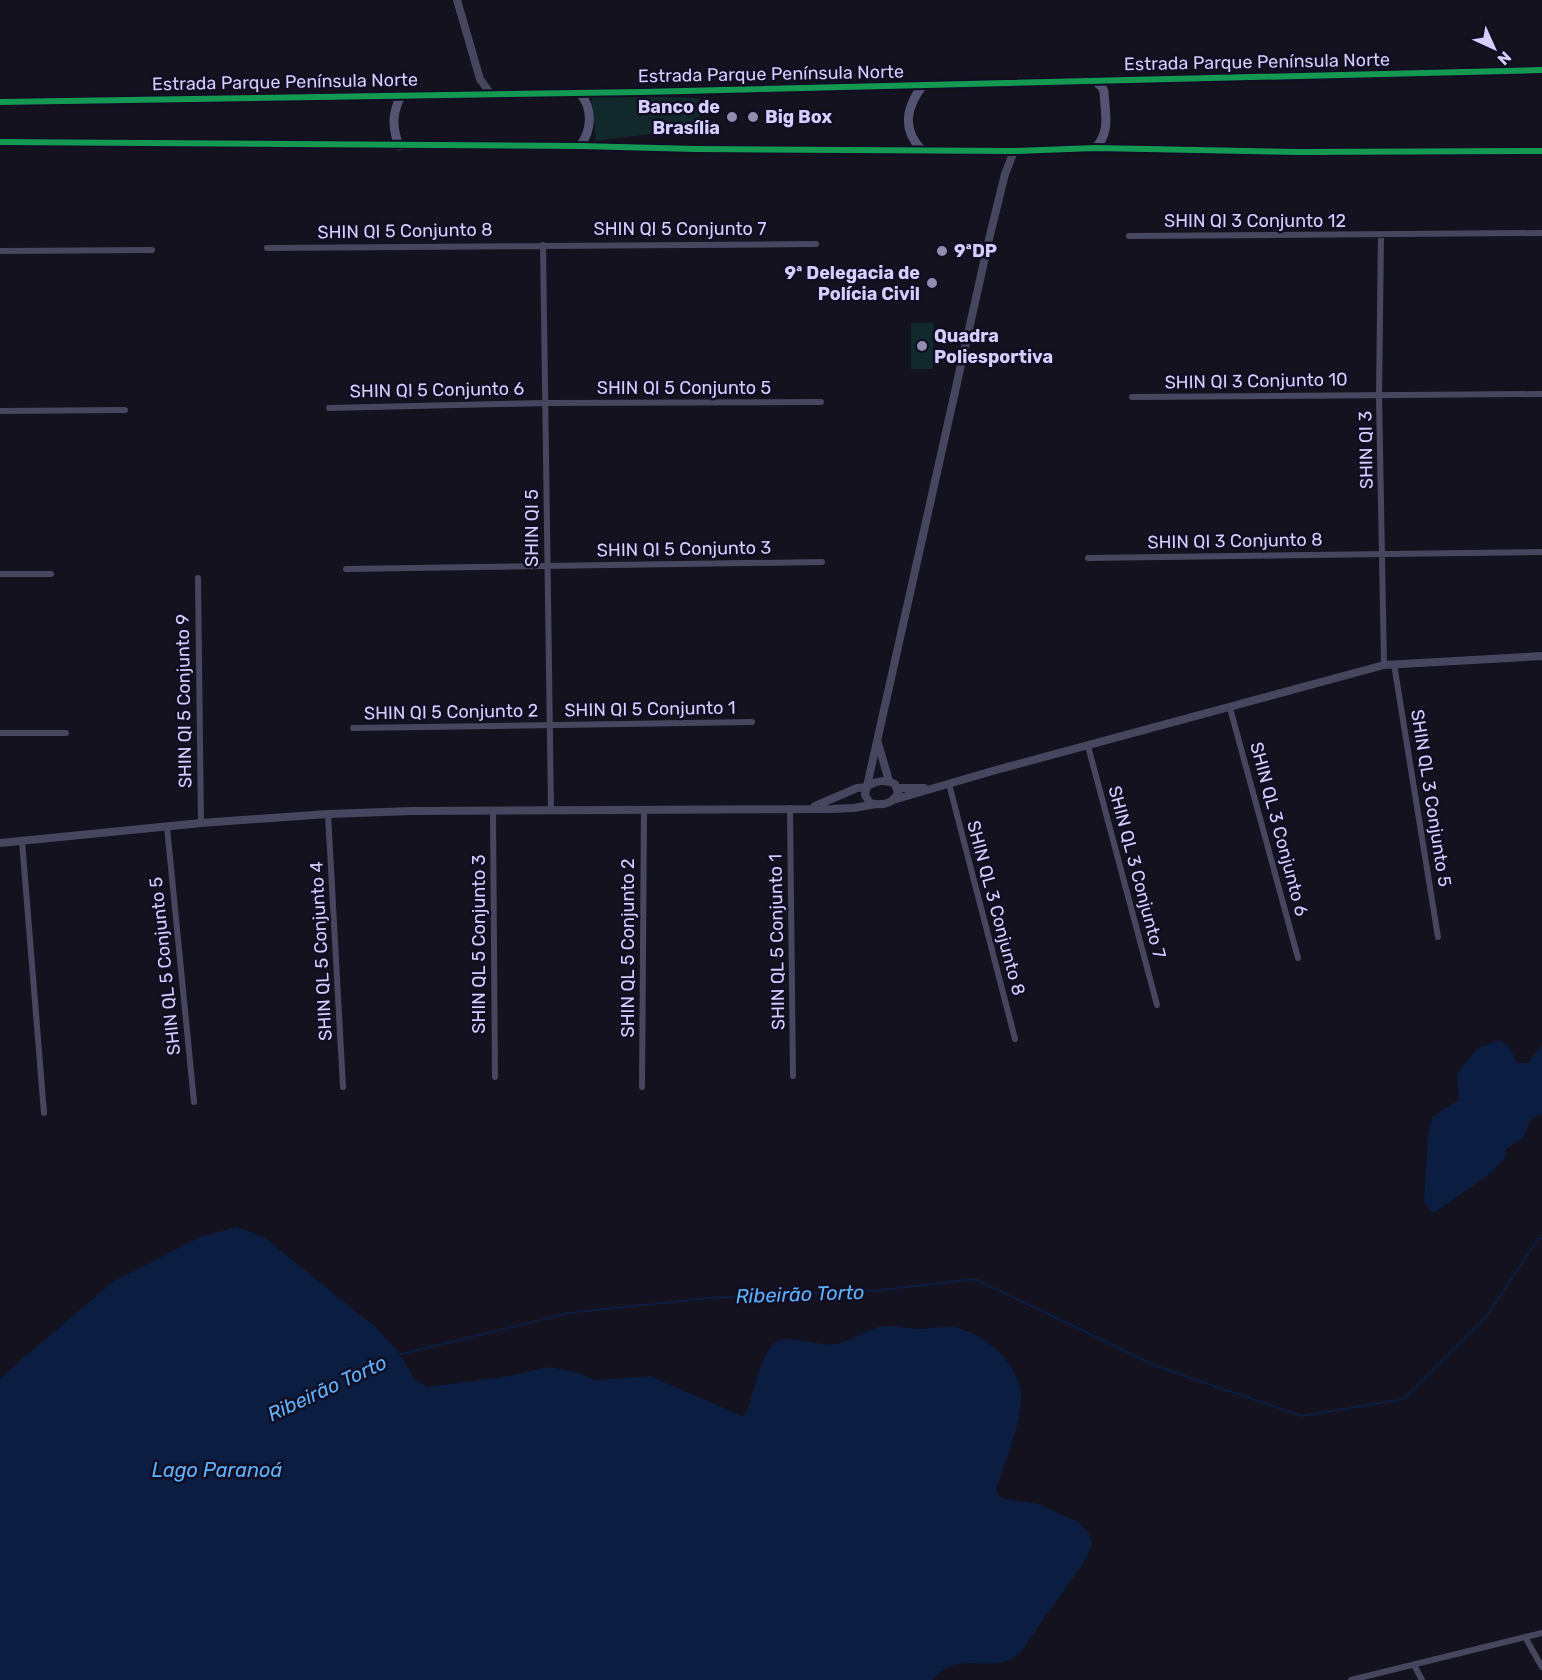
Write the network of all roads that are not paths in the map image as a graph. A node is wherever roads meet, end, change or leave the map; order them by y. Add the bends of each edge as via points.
1 (458, 0) edge
2 (1542, 70) edge
3 (480, 79) junction
4 (1095, 81) junction
5 (923, 85) junction
6 (490, 93) junction
7 (580, 93) junction
8 (471, 94) junction
9 (400, 96) junction
10 (0, 102) edge
11 (0, 142) edge
12 (399, 146) junction
13 (580, 146) junction
14 (1095, 148) junction
15 (921, 149) junction
16 (1002, 150) junction
17 (1014, 151) junction
18 (1542, 152) edge
19 (1005, 174) junction
20 (1542, 233) edge
21 (1381, 235) junction
22 (1129, 236) dead end
23 (816, 244) dead end
24 (543, 245) junction
25 (267, 248) dead end
26 (152, 250) dead end
27 (0, 251) edge
28 (1379, 394) junction
29 (1542, 394) edge
30 (1132, 397) dead end
31 (821, 402) dead end
32 (546, 403) junction
33 (329, 408) dead end
34 (125, 410) dead end
35 (0, 411) edge
36 (1542, 552) edge
37 (1383, 554) junction
38 (1088, 558) dead end
39 (822, 562) dead end
40 (548, 566) junction
41 (346, 569) dead end
42 (0, 574) edge
43 (51, 574) dead end
44 (198, 578) dead end
45 (1542, 656) edge
46 (1394, 664) junction
47 (1383, 665) junction
48 (1230, 708) junction
49 (752, 722) dead end
50 (549, 725) junction
51 (353, 728) dead end
52 (66, 732) dead end
53 (0, 733) edge
54 (878, 743) junction
55 (1088, 746) junction
56 (889, 781) junction
57 (949, 784) junction
58 (868, 786) junction
59 (936, 787) junction
60 (898, 788) junction
61 (893, 800) junction
62 (876, 804) junction
63 (790, 808) junction
64 (812, 808) junction
65 (644, 809) junction
66 (551, 810) junction
67 (494, 811) junction
68 (328, 814) junction
69 (201, 823) junction
70 (167, 827) junction
71 (22, 841) junction
72 (0, 843) edge
73 (1438, 937) dead end
74 (1298, 957) dead end
75 (1157, 1005) dead end
76 (1015, 1039) dead end
77 (793, 1076) dead end
78 (495, 1077) dead end
79 (343, 1087) dead end
80 (642, 1087) dead end
81 (194, 1102) dead end
82 (44, 1113) dead end
83 (1542, 1634) edge
84 (1526, 1638) junction
85 (1414, 1665) junction
86 (1542, 1667) edge
87 (1351, 1680) edge
88 (1422, 1680) edge

1 - 3 street
2 - 4 main road, Estrada Parque Península Norte
3 - 6 street
3 - 8 street
4 - 5 main road, Estrada Parque Península Norte
4 - 14 main road via 1104,92 1106,132
5 - 7 main road, Estrada Parque Península Norte
5 - 15 main road via 911,103 908,118 912,138
6 - 7 main road, Estrada Parque Península Norte
6 - 8 main road, Estrada Parque Península Norte
7 - 13 main road via 587,104 590,122
8 - 9 main road, Estrada Parque Península Norte
9 - 10 main road, Estrada Parque Península Norte
9 - 12 main road via 393,114
11 - 12 main road
12 - 13 main road
13 - 15 main road
14 - 17 main road
14 - 18 main road
15 - 16 main road
16 - 17 main road
16 - 19 street
17 - 19 street
19 - 54 street
20 - 21 street, SHIN QI 3 Conjunto 12
21 - 22 street, SHIN QI 3 Conjunto 12
21 - 28 street, SHIN QI 3
23 - 24 street, SHIN QI 5 Conjunto 7
24 - 25 street, SHIN QI 5 Conjunto 8
24 - 32 street, SHIN QI 5
26 - 27 street
28 - 29 street, SHIN QI 3 Conjunto 10
28 - 30 street, SHIN QI 3 Conjunto 10
28 - 37 street, SHIN QI 3
31 - 32 street, SHIN QI 5 Conjunto 5
32 - 33 street, SHIN QI 5 Conjunto 6
32 - 40 street, SHIN QI 5
34 - 35 street
36 - 37 street, SHIN QI 3 Conjunto 8
37 - 38 street, SHIN QI 3 Conjunto 8
37 - 47 street, SHIN QI 3
39 - 40 street, SHIN QI 5 Conjunto 3
40 - 41 street, SHIN QI 5 Conjunto 3
40 - 50 street, SHIN QI 5
42 - 43 street
44 - 69 street, SHIN QI 5 Conjunto 9
45 - 46 street
46 - 47 street
46 - 73 street, SHIN QL 3 Conjunto 5
47 - 48 street
48 - 55 street
48 - 74 street, SHIN QL 3 Conjunto 6
49 - 50 street, SHIN QI 5 Conjunto 1
50 - 51 street, SHIN QI 5 Conjunto 2
50 - 66 street, SHIN QI 5
52 - 53 street
54 - 56 street
54 - 58 street
55 - 57 street
55 - 75 street, SHIN QL 3 Conjunto 7
56 - 58 street
56 - 60 street
57 - 59 street
57 - 76 street, SHIN QL 3 Conjunto 8
58 - 62 street via 867,800
58 - 64 street
59 - 60 street
59 - 61 street
60 - 61 street
61 - 62 street
62 - 64 street
63 - 64 street
63 - 65 street
63 - 77 street, SHIN QL 5 Conjunto 1
65 - 66 street
65 - 80 street, SHIN QL 5 Conjunto 2
66 - 67 street
67 - 68 street
67 - 78 street, SHIN QL 5 Conjunto 3
68 - 69 street
68 - 79 street, SHIN QL 5 Conjunto 4
69 - 70 street
70 - 71 street
70 - 81 street, SHIN QL 5 Conjunto 5
71 - 72 street
71 - 82 street
83 - 84 street
84 - 85 street
84 - 86 street
85 - 87 street
85 - 88 street

